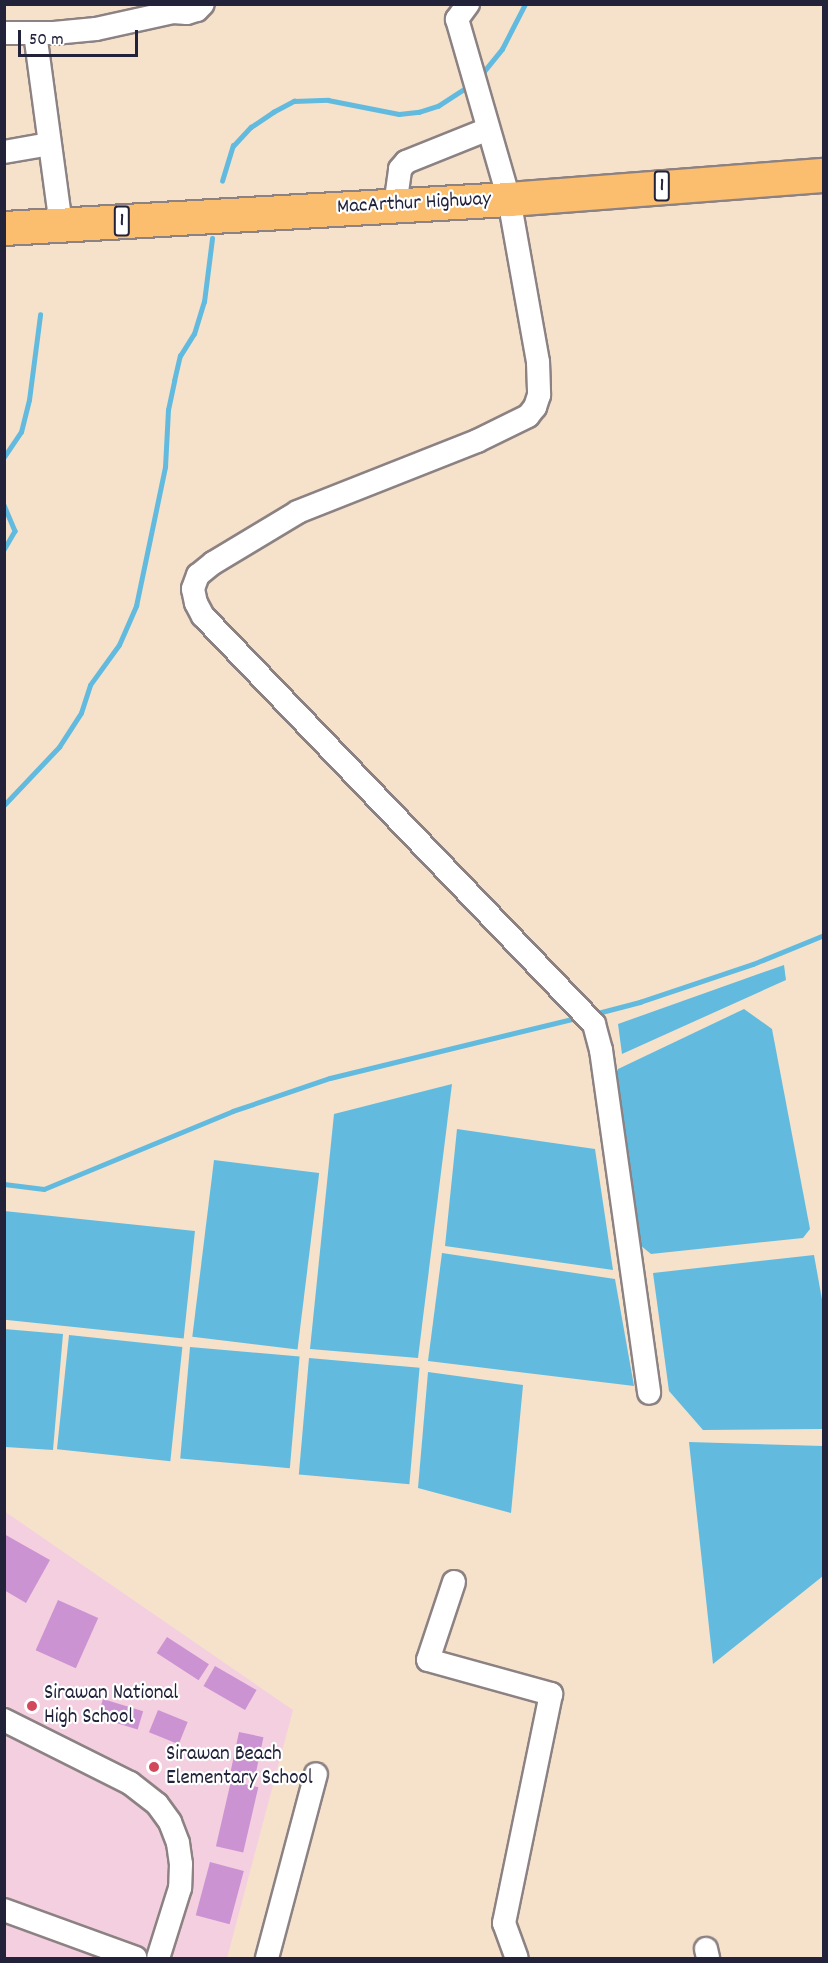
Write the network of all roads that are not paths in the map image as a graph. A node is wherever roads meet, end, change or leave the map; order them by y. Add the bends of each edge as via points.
1 (203, 4) edge
2 (460, 9) edge
3 (4, 33) edge
4 (35, 33) junction
5 (488, 129) junction
6 (37, 146) dead end
7 (4, 152) edge
8 (824, 175) edge
9 (509, 199) junction
10 (395, 206) junction
11 (61, 225) junction
12 (4, 228) edge
13 (649, 1393) dead end
14 (454, 1582) dead end
15 (4, 1720) edge
16 (316, 1774) dead end
17 (4, 1910) edge
18 (135, 1959) edge
19 (158, 1959) edge
20 (267, 1959) edge
21 (517, 1959) edge

1 - 4 street via 197,10 96,28
2 - 5 street
3 - 4 street
4 - 11 street
5 - 9 street
5 - 10 street via 406,162 400,169
6 - 7 street
8 - 9 highway, MacArthur Highway / 1
9 - 10 highway, MacArthur Highway / 1
9 - 13 street via 540,379 539,395 528,416 448,454 298,512 213,563 198,575 193,589 202,616 587,1016 602,1050
10 - 11 highway, MacArthur Highway / 1
11 - 12 highway, MacArthur Highway / 1
14 - 21 street via 428,1660 551,1694 504,1923
15 - 19 street via 130,1783 157,1804 170,1822 178,1844 180,1888
16 - 20 street
17 - 18 street

